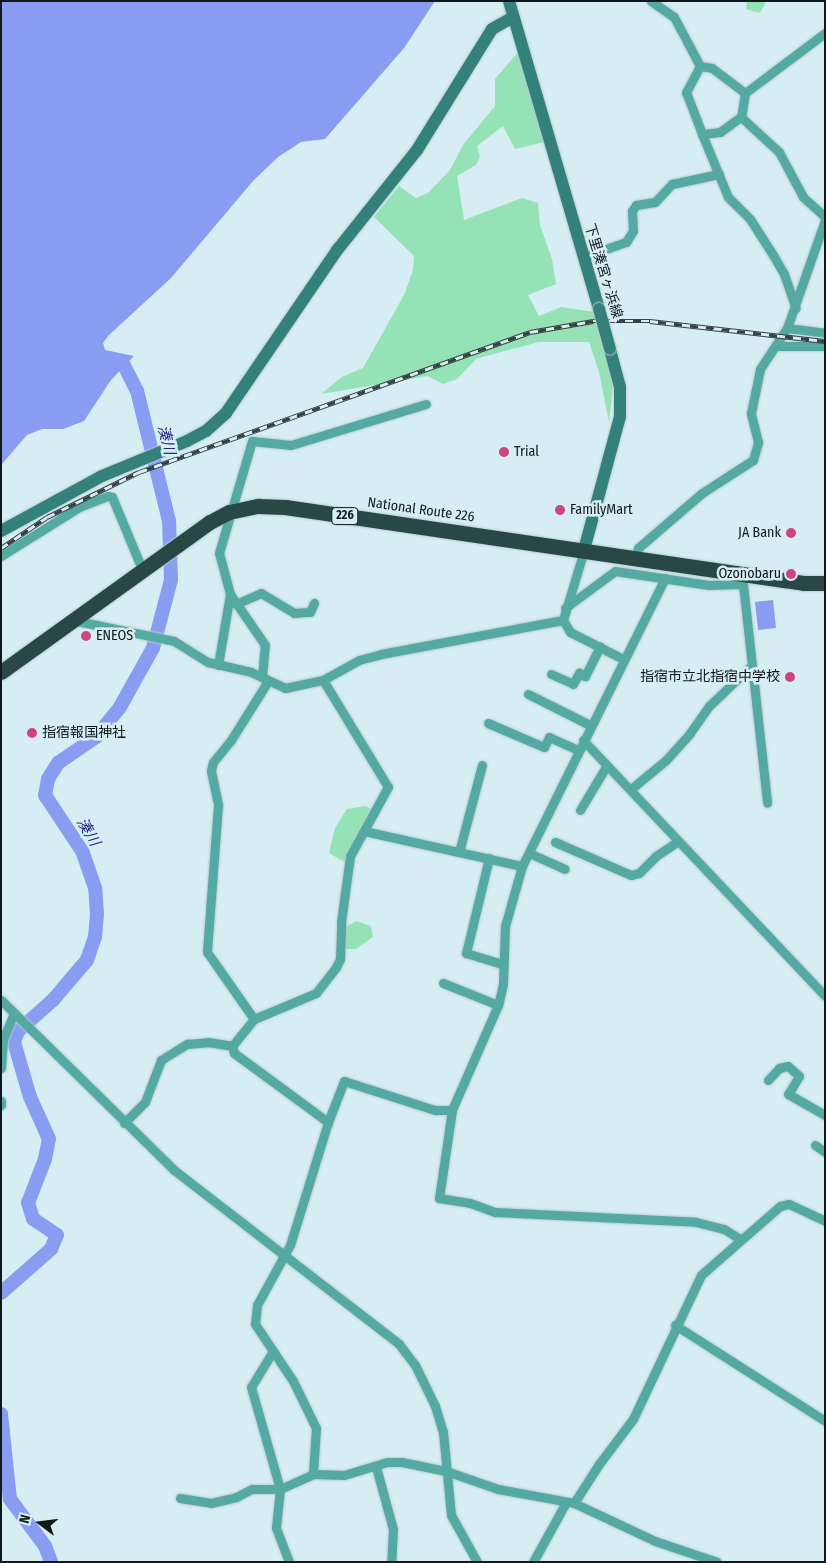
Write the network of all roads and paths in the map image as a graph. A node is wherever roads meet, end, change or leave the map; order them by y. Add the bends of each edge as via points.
1 (509, 1) edge
2 (651, 1) edge
3 (512, 18) junction
4 (825, 33) edge
5 (700, 66) junction
6 (745, 93) junction
7 (741, 117) junction
8 (702, 134) junction
9 (719, 174) junction
10 (825, 218) edge
11 (822, 241) edge
12 (583, 257) junction
13 (796, 308) junction
14 (788, 328) junction
15 (825, 333) edge
16 (778, 346) junction
17 (825, 346) edge
18 (426, 404) dead end
19 (229, 512) junction
20 (1, 531) edge
21 (584, 550) junction
22 (1, 556) edge
23 (636, 558) junction
24 (142, 569) junction
25 (665, 578) junction
26 (741, 579) junction
27 (825, 583) edge
28 (230, 594) junction
29 (314, 603) dead end
30 (236, 604) junction
31 (565, 608) junction
32 (72, 620) junction
33 (563, 620) junction
34 (600, 646) junction
35 (624, 659) junction
36 (218, 665) junction
37 (750, 667) junction
38 (1, 672) edge
39 (551, 674) dead end
40 (265, 679) junction
41 (324, 680) junction
42 (528, 694) dead end
43 (488, 723) dead end
44 (590, 725) junction
45 (583, 740) junction
46 (578, 750) junction
47 (482, 765) dead end
48 (607, 765) junction
49 (631, 789) junction
50 (767, 802) dead end
51 (580, 810) dead end
52 (364, 831) junction
53 (678, 841) junction
54 (555, 842) dead end
55 (459, 852) junction
56 (529, 853) junction
57 (489, 858) junction
58 (522, 866) junction
59 (565, 869) dead end
60 (503, 964) junction
61 (443, 983) dead end
62 (825, 996) edge
63 (1, 1000) edge
64 (498, 1005) junction
65 (16, 1015) junction
66 (254, 1019) junction
67 (2, 1039) edge
68 (232, 1046) junction
69 (1, 1068) edge
70 (768, 1080) dead end
71 (1, 1101) edge
72 (1, 1105) edge
73 (452, 1110) junction
74 (825, 1115) edge
75 (328, 1122) junction
76 (124, 1123) junction
77 (815, 1145) dead end
78 (825, 1152) edge
79 (823, 1216) edge
80 (740, 1239) junction
81 (282, 1254) junction
82 (676, 1325) junction
83 (273, 1350) junction
84 (825, 1421) edge
85 (376, 1467) junction
86 (446, 1471) junction
87 (313, 1474) junction
88 (280, 1489) junction
89 (180, 1498) dead end
90 (569, 1504) junction
91 (289, 1562) edge
92 (391, 1562) edge
93 (477, 1562) edge
94 (533, 1562) edge
95 (717, 1562) edge

1 - 3 street, 下里湊宮ヶ浜線
2 - 5 street via 674,17
3 - 12 street, 下里湊宮ヶ浜線
3 - 20 street via 492,29 416,150 332,257 226,414 206,431 77,488
4 - 6 street
5 - 6 street via 712,68
5 - 8 street via 686,92
6 - 7 street
7 - 8 street via 720,132
7 - 10 street via 779,152 803,197
8 - 9 street
9 - 12 street via 672,184 654,202 636,205 632,211 633,231 626,242
9 - 13 street via 728,197 750,219 784,274
10 - 11 street
11 - 13 street
12 - 21 street, 下里湊宮ヶ浜線, bridge via 620,387 620,417
13 - 14 street
14 - 15 street
14 - 16 street
16 - 17 street
16 - 23 street via 760,369 752,400 751,413 758,442 753,460 702,493 638,548
18 - 19 street via 291,445 252,441
19 - 21 highway, National Route 226 / 226 via 258,506 285,507
19 - 24 highway, National Route 226 / 226
19 - 28 street via 219,553
21 - 23 highway, National Route 226 / 226
21 - 31 street
22 - 24 street via 79,507 108,496 112,497
23 - 26 highway, National Route 226 / 226
24 - 32 highway, National Route 226 / 226
25 - 26 street via 709,585
25 - 31 street via 615,571
25 - 35 street
26 - 27 highway, National Route 226 / 226
26 - 37 street
28 - 30 street
28 - 36 street
29 - 30 street via 310,612 294,613 261,593
30 - 40 street via 262,636
31 - 33 street
32 - 36 street via 174,641
32 - 38 highway, National Route 226 / 226
33 - 34 street via 570,632
33 - 41 street via 381,654 360,660
34 - 35 street
34 - 39 street via 585,676 580,673 573,684
35 - 44 street
36 - 40 street
37 - 49 street via 709,706 666,760
37 - 50 street
40 - 41 street via 285,688
40 - 66 street via 210,771 218,805 208,952
41 - 52 street via 361,745 386,779 388,787 374,807
42 - 44 street
43 - 46 street via 544,747 549,737
44 - 45 street
45 - 46 street
45 - 48 street
46 - 56 street
47 - 55 street
48 - 49 street
48 - 51 street
49 - 53 street
52 - 55 street
52 - 66 street via 350,856 341,922 340,959 336,967 316,993
53 - 54 street via 639,873 631,875
53 - 62 street
55 - 57 street
56 - 58 street
56 - 59 street
57 - 58 street
57 - 60 street via 466,953
58 - 60 street via 505,926
60 - 64 street
61 - 64 street
63 - 65 street
64 - 73 street
65 - 67 street
65 - 76 street
66 - 68 street
67 - 69 street
68 - 75 street via 234,1053
68 - 76 street via 208,1042 187,1044 161,1060 145,1102
70 - 74 street via 780,1068 788,1066 799,1076 788,1094
71 - 72 street
73 - 75 street via 435,1110 344,1081
73 - 80 street via 439,1198 470,1203 495,1212 686,1220 724,1229
75 - 81 street via 290,1245
76 - 81 street via 188,1182
77 - 78 street
79 - 80 street via 784,1204
80 - 82 street via 701,1275
81 - 83 street via 254,1318
81 - 86 street via 378,1324 408,1354 428,1391 443,1432
82 - 84 street
82 - 90 street via 633,1419
83 - 87 street via 316,1428
83 - 88 street via 251,1386
85 - 86 street via 394,1461
85 - 87 street via 344,1475
85 - 92 street via 394,1529
86 - 90 street via 472,1482
86 - 93 street via 451,1515
87 - 88 street
88 - 89 street via 252,1488 236,1497 211,1503
88 - 91 street via 276,1528
90 - 94 street
90 - 95 street via 655,1541

